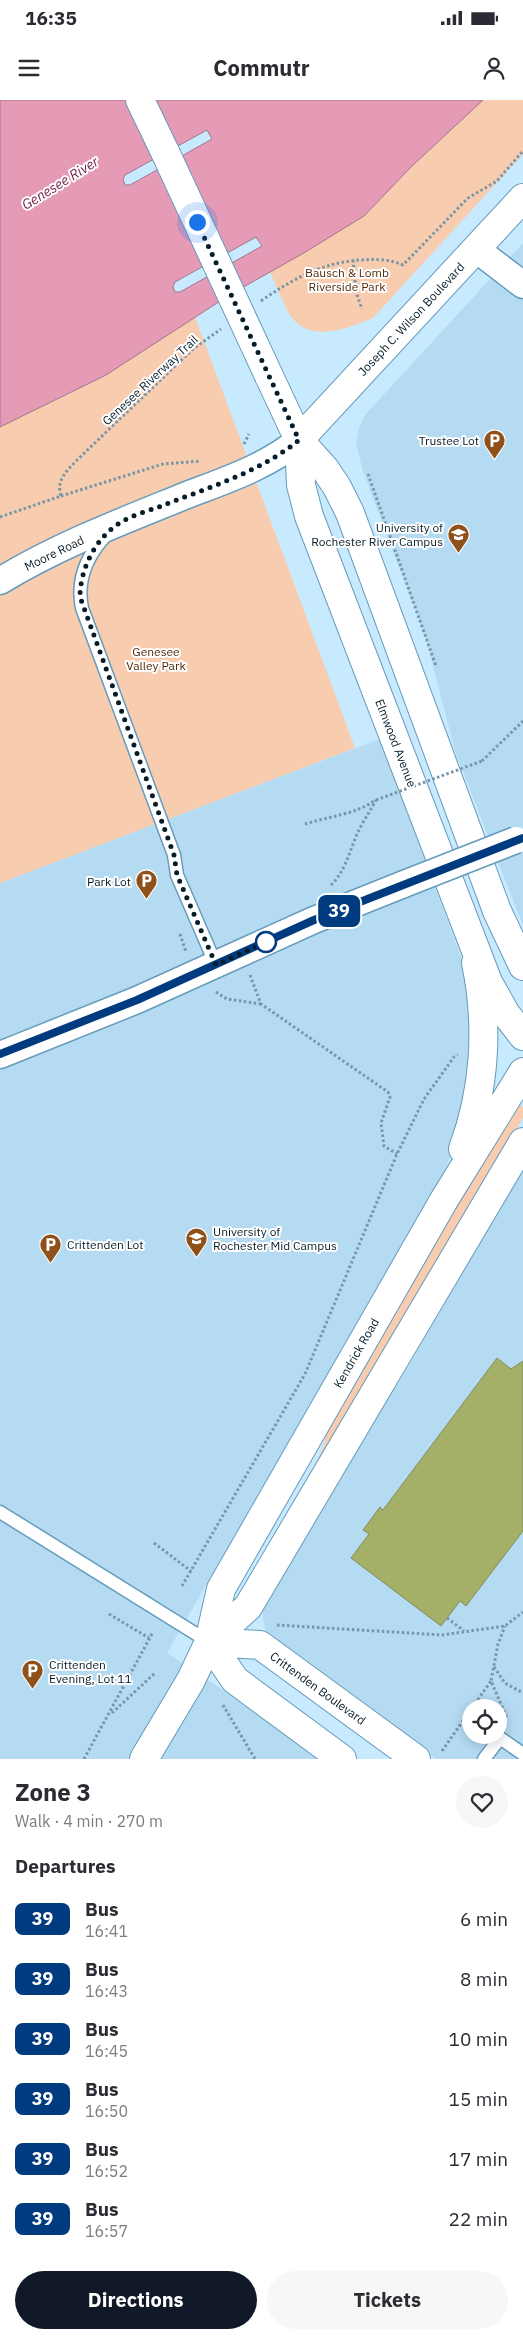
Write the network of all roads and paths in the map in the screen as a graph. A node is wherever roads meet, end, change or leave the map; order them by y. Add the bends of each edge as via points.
1 (140, 100) edge
2 (523, 150) edge
3 (523, 198) edge
4 (476, 248) junction
5 (353, 260) junction
6 (523, 286) edge
7 (259, 302) dead end
8 (362, 309) dead end
9 (229, 323) dead end
10 (249, 434) dead end
11 (299, 440) junction
12 (243, 447) dead end
13 (207, 461) dead end
14 (61, 496) junction
15 (0, 517) edge
16 (122, 521) junction
17 (0, 581) edge
18 (523, 721) edge
19 (376, 800) junction
20 (304, 824) dead end
21 (520, 839) edge
22 (328, 888) dead end
23 (180, 934) dead end
24 (470, 938) junction
25 (186, 954) dead end
26 (247, 966) dead end
27 (523, 966) edge
28 (214, 977) junction
29 (261, 1004) junction
30 (523, 1036) edge
31 (0, 1054) edge
32 (461, 1054) dead end
33 (523, 1072) edge
34 (523, 1142) edge
35 (397, 1154) junction
36 (515, 1163) edge
37 (444, 1200) junction
38 (0, 1512) edge
39 (154, 1543) dead end
40 (191, 1571) junction
41 (182, 1586) dead end
42 (523, 1612) edge
43 (109, 1614) dead end
44 (447, 1618) dead end
45 (274, 1625) dead end
46 (505, 1626) junction
47 (153, 1632) dead end
48 (465, 1632) junction
49 (149, 1638) junction
50 (209, 1642) junction
51 (494, 1667) junction
52 (155, 1673) dead end
53 (491, 1681) junction
54 (523, 1693) edge
55 (478, 1699) edge
56 (499, 1699) edge
57 (223, 1705) dead end
58 (109, 1716) junction
59 (462, 1722) edge
60 (507, 1743) edge
61 (495, 1744) edge
62 (442, 1751) dead end
63 (523, 1754) edge
64 (84, 1759) edge
65 (144, 1759) edge
66 (255, 1759) edge
67 (342, 1759) edge
68 (416, 1759) edge
69 (484, 1759) edge

1 - 11 street, Elmwood Avenue, bridge
2 - 5 path via 497,181 468,198 403,264 389,260
3 - 4 street, Joseph C. Wilson Boulevard
4 - 6 street
4 - 11 street, Joseph C. Wilson Boulevard
5 - 7 path via 313,269
5 - 8 path via 356,292
9 - 14 path, Genesee Riverway Trail via 193,349 76,461 62,478
10 - 12 path
11 - 16 street, Moore Road via 262,465
11 - 24 street, Elmwood Avenue via 299,467 309,516
11 - 27 street, Elmwood Avenue via 325,469 350,513 497,911
13 - 14 path via 163,464
14 - 15 path
16 - 17 street, Moore Road via 49,554
16 - 28 lane via 98,544 83,570 80,597 174,855 177,875
18 - 19 path, bridge via 482,761
19 - 20 path via 362,810
19 - 22 path via 360,827 341,875
21 - 28 street, bridge via 314,920
23 - 25 path
24 - 30 street, Elmwood Avenue via 488,982
24 - 37 street via 483,1007 484,1057 471,1127
26 - 29 path
28 - 29 path via 216,993 227,999
28 - 31 street
29 - 35 path via 388,1092 390,1097 381,1123 384,1146
32 - 35 path via 454,1057 424,1099
33 - 37 street, Kendrick Road
34 - 36 street, Kendrick Road
35 - 40 path via 305,1374
36 - 50 street, Kendrick Road via 248,1607
37 - 50 street, Kendrick Road via 221,1589
38 - 50 lane
39 - 40 path
40 - 41 path
42 - 46 path
43 - 49 path
44 - 48 path
45 - 48 path via 442,1635
46 - 48 path
46 - 51 path
47 - 49 path
49 - 58 path
50 - 65 street, Kendrick Road via 191,1680
50 - 67 street via 235,1680
50 - 68 street, Crittenden Boulevard via 260,1646
51 - 53 path
51 - 54 path via 505,1683
52 - 58 path
53 - 55 path
53 - 56 path
57 - 66 path
58 - 64 path
59 - 62 path
60 - 63 lane
61 - 69 lane

